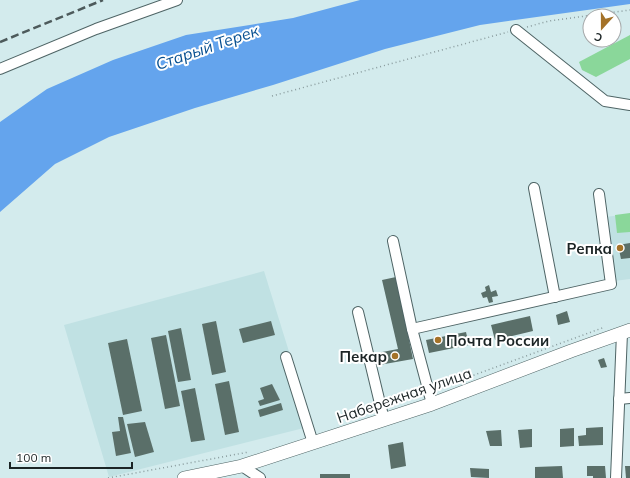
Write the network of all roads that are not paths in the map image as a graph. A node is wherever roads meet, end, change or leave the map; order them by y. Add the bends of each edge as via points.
1 (177, 0) edge
2 (516, 30) road end
3 (0, 68) edge
4 (630, 105) edge
5 (534, 188) dead end
6 (599, 194) dead end
7 (393, 241) dead end
8 (554, 297) junction
9 (358, 312) dead end
10 (412, 329) junction
11 (626, 331) edge
12 (286, 357) dead end
13 (630, 398) edge
14 (619, 399) junction
15 (432, 404) junction
16 (384, 420) junction
17 (314, 443) junction
18 (242, 466) junction
19 (184, 478) edge
20 (260, 478) edge
21 (616, 478) edge

1 - 3 street
2 - 4 street via 605,101
5 - 8 street
6 - 8 street via 611,284
7 - 10 street
8 - 10 street
9 - 16 street
10 - 15 street
11 - 14 street
11 - 15 main road, Набережная улица
12 - 17 street
13 - 14 street
14 - 21 street
15 - 16 main road, Набережная улица
16 - 17 main road, Набережная улица
17 - 18 main road, Набережная улица
18 - 19 main road, Набережная улица
18 - 20 street

